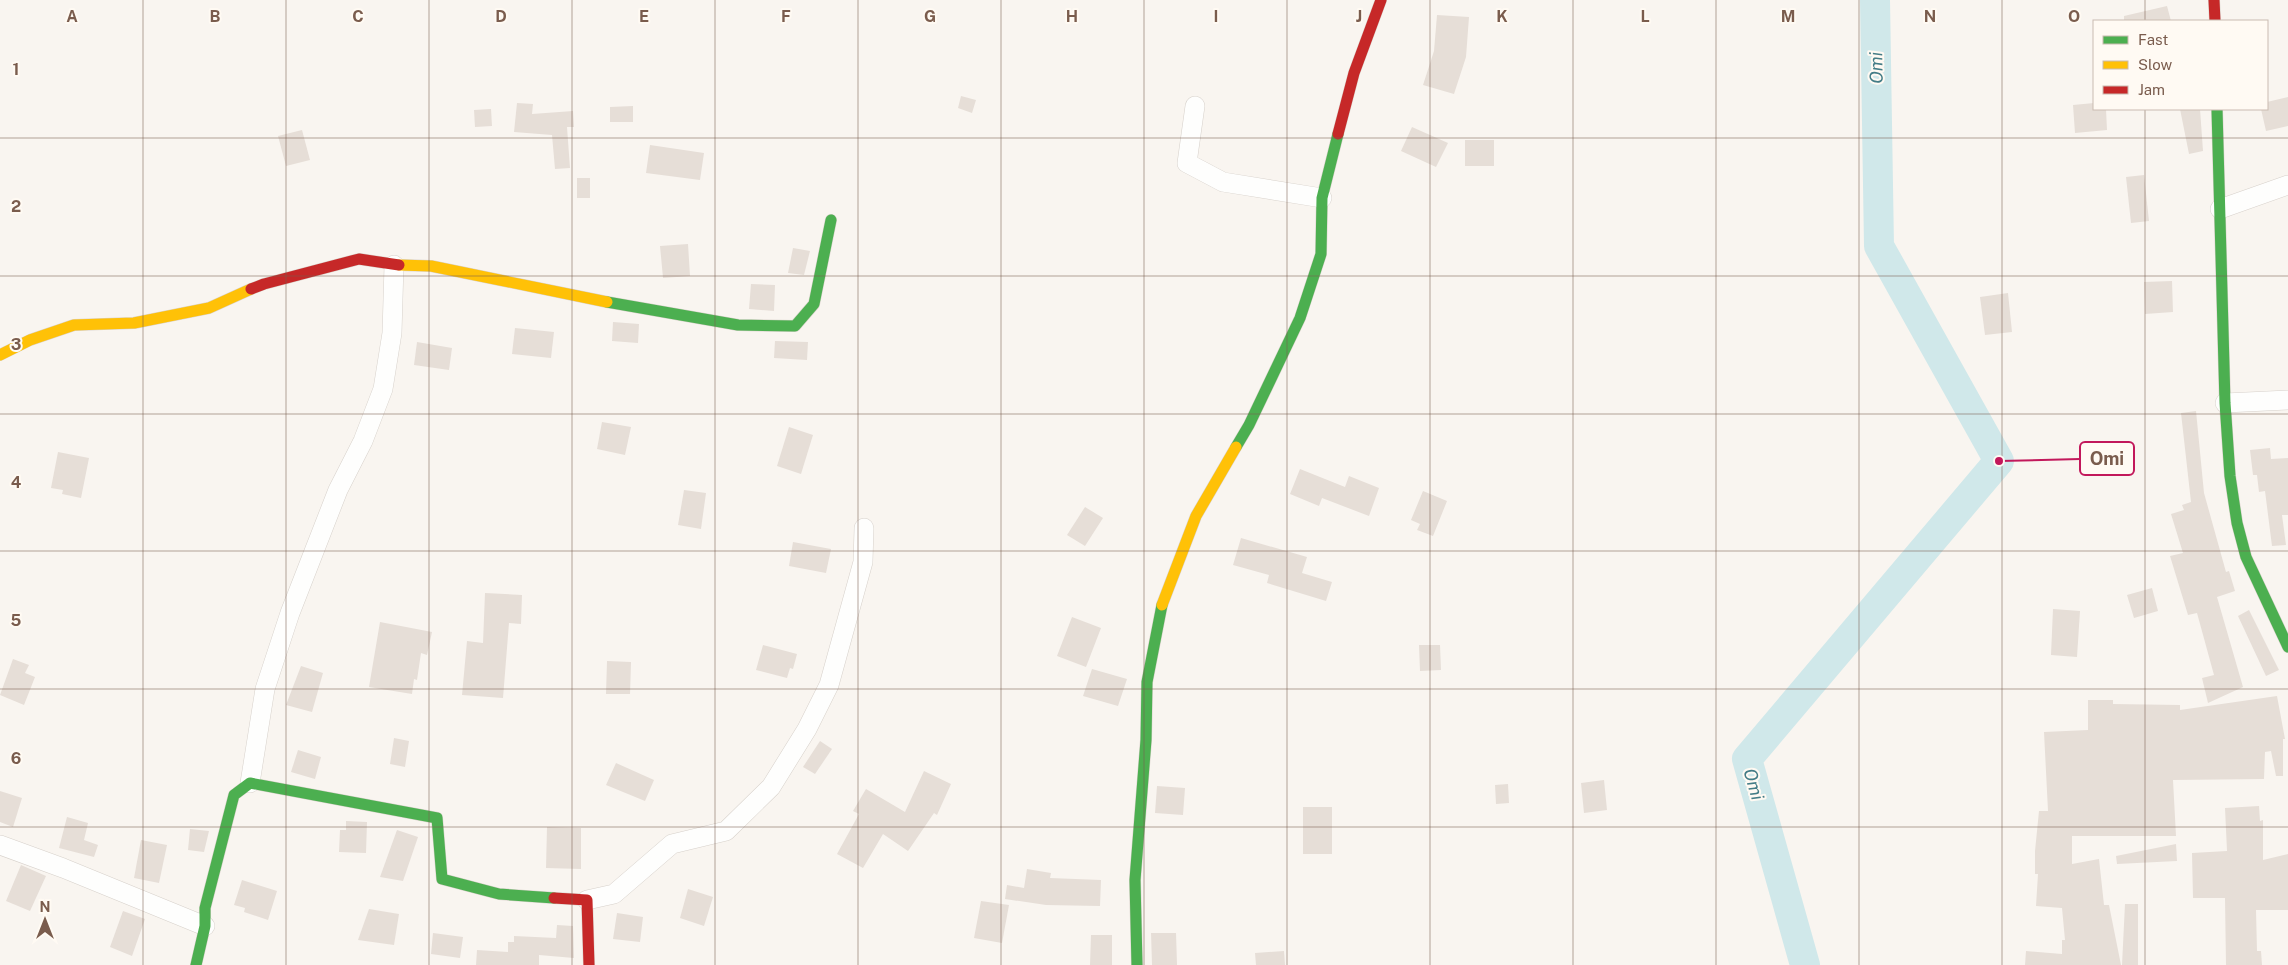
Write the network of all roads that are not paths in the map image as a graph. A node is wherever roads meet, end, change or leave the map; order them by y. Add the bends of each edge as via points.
1 (1381, 0) edge
2 (2214, 0) edge
3 (2215, 20) edge
4 (1194, 106) dead end
5 (2217, 110) edge
6 (2288, 185) edge
7 (1322, 198) junction
8 (2220, 209) junction
9 (831, 220) dead end
10 (394, 265) junction
11 (0, 355) edge
12 (2288, 400) edge
13 (2225, 403) junction
14 (864, 528) dead end
15 (2286, 640) edge
16 (250, 783) junction
17 (0, 845) edge
18 (588, 900) junction
19 (205, 926) junction
20 (196, 965) edge
21 (589, 965) edge
22 (1137, 965) edge

1 - 7 street via 1354,73
2 - 3 street
4 - 7 street via 1187,163 1223,182
5 - 8 street
6 - 8 street
7 - 22 street via 1321,254 1300,318 1248,425 1196,516 1159,611 1147,682 1146,740 1135,880
8 - 13 street
9 - 10 street via 814,304 795,326 738,325 588,299 431,266
10 - 11 street via 359,259 264,284 209,308 134,323 74,325 30,340
10 - 16 street via 392,333 383,389 338,490 287,622 265,688
12 - 13 street
13 - 15 street via 2237,523 2246,557
14 - 18 street via 863,562 830,685 771,788 726,832 672,844 614,894
16 - 18 street via 437,818 442,879 499,894
16 - 19 street via 234,795 205,908
17 - 19 street
18 - 21 street
19 - 20 street

